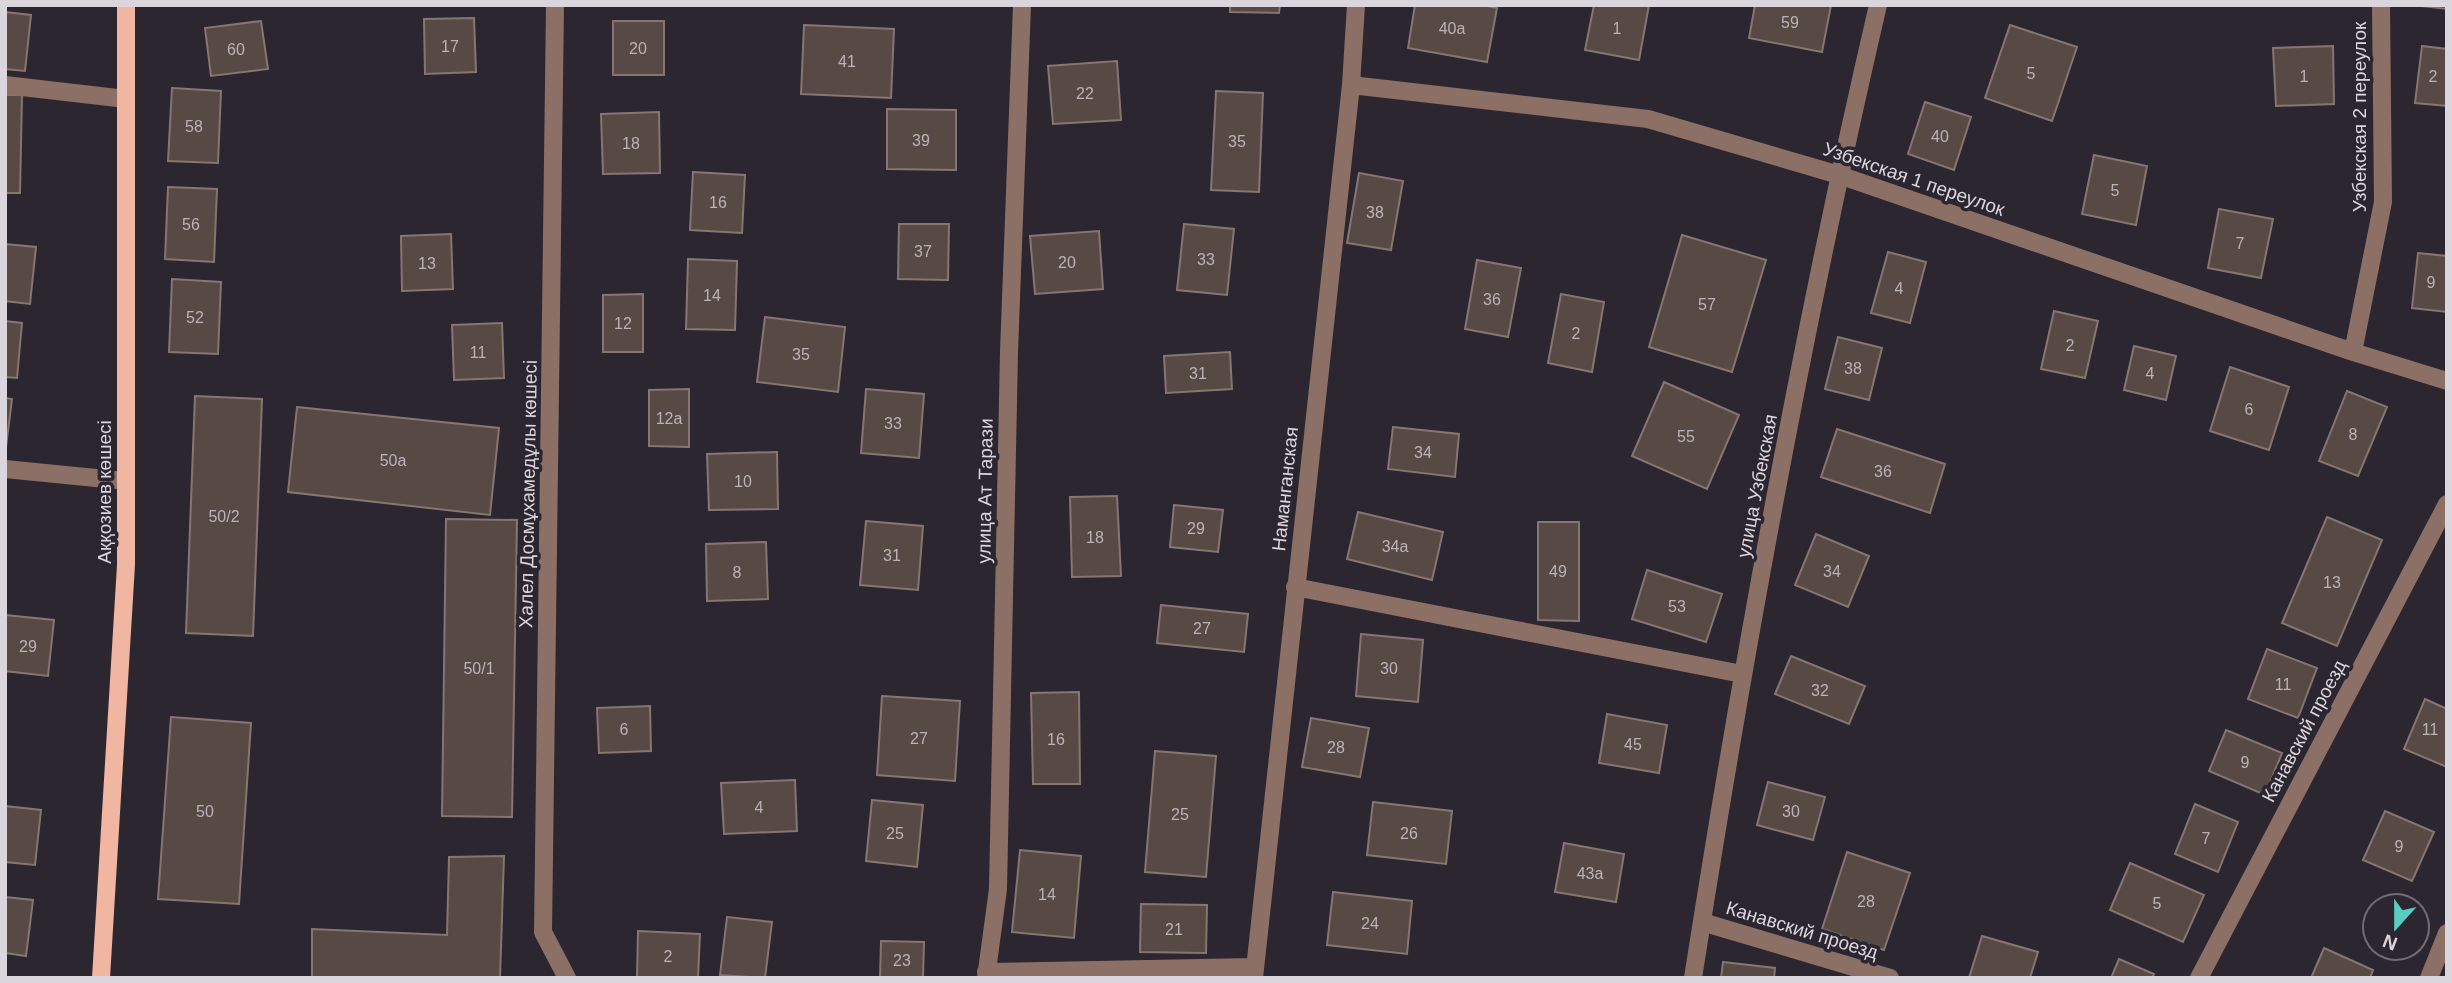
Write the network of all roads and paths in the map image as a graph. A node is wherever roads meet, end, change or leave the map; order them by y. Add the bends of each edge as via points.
1 (126, 5) edge
2 (555, 5) edge
3 (1022, 5) edge
4 (1356, 5) edge
5 (1878, 5) edge
6 (2381, 5) edge
7 (5, 85) edge
8 (1351, 85) junction
9 (126, 99) junction
10 (1839, 175) junction
11 (2353, 352) junction
12 (2447, 381) edge
13 (5, 469) edge
14 (126, 481) junction
15 (2447, 504) edge
16 (1295, 587) junction
17 (1742, 674) junction
18 (1702, 922) junction
19 (2447, 933) edge
20 (1254, 972) edge
21 (986, 975) edge
22 (101, 978) edge
23 (567, 978) edge
24 (1693, 978) edge
25 (1890, 978) edge
26 (2199, 978) edge
27 (2429, 978) edge

1 - 9 main road, Аққозиев көшесі
2 - 23 street, Халел Досмұхамедұлы көшесі via 544,932
3 - 21 street, улица Ат Тарази via 1009,352 998,889
4 - 8 street, Наманганская
5 - 10 street, улица Узбекская
6 - 11 street, Узбекская 2 переулок via 2383,202
7 - 9 street
8 - 10 street, Узбекская 1 переулок via 1648,119
8 - 16 street, Наманганская
9 - 14 main road, Аққозиев көшесі
10 - 11 street, Узбекская 1 переулок
10 - 17 street, улица Узбекская
11 - 12 street, Узбекская 1 переулок
13 - 14 street
14 - 22 main road, Аққозиев көшесі
15 - 26 street, Канавский проезд
16 - 17 street
16 - 20 street, Наманганская
17 - 18 street, улица Узбекская
18 - 24 street, улица Узбекская
18 - 25 street, Канавский проезд
19 - 27 street
20 - 21 street

